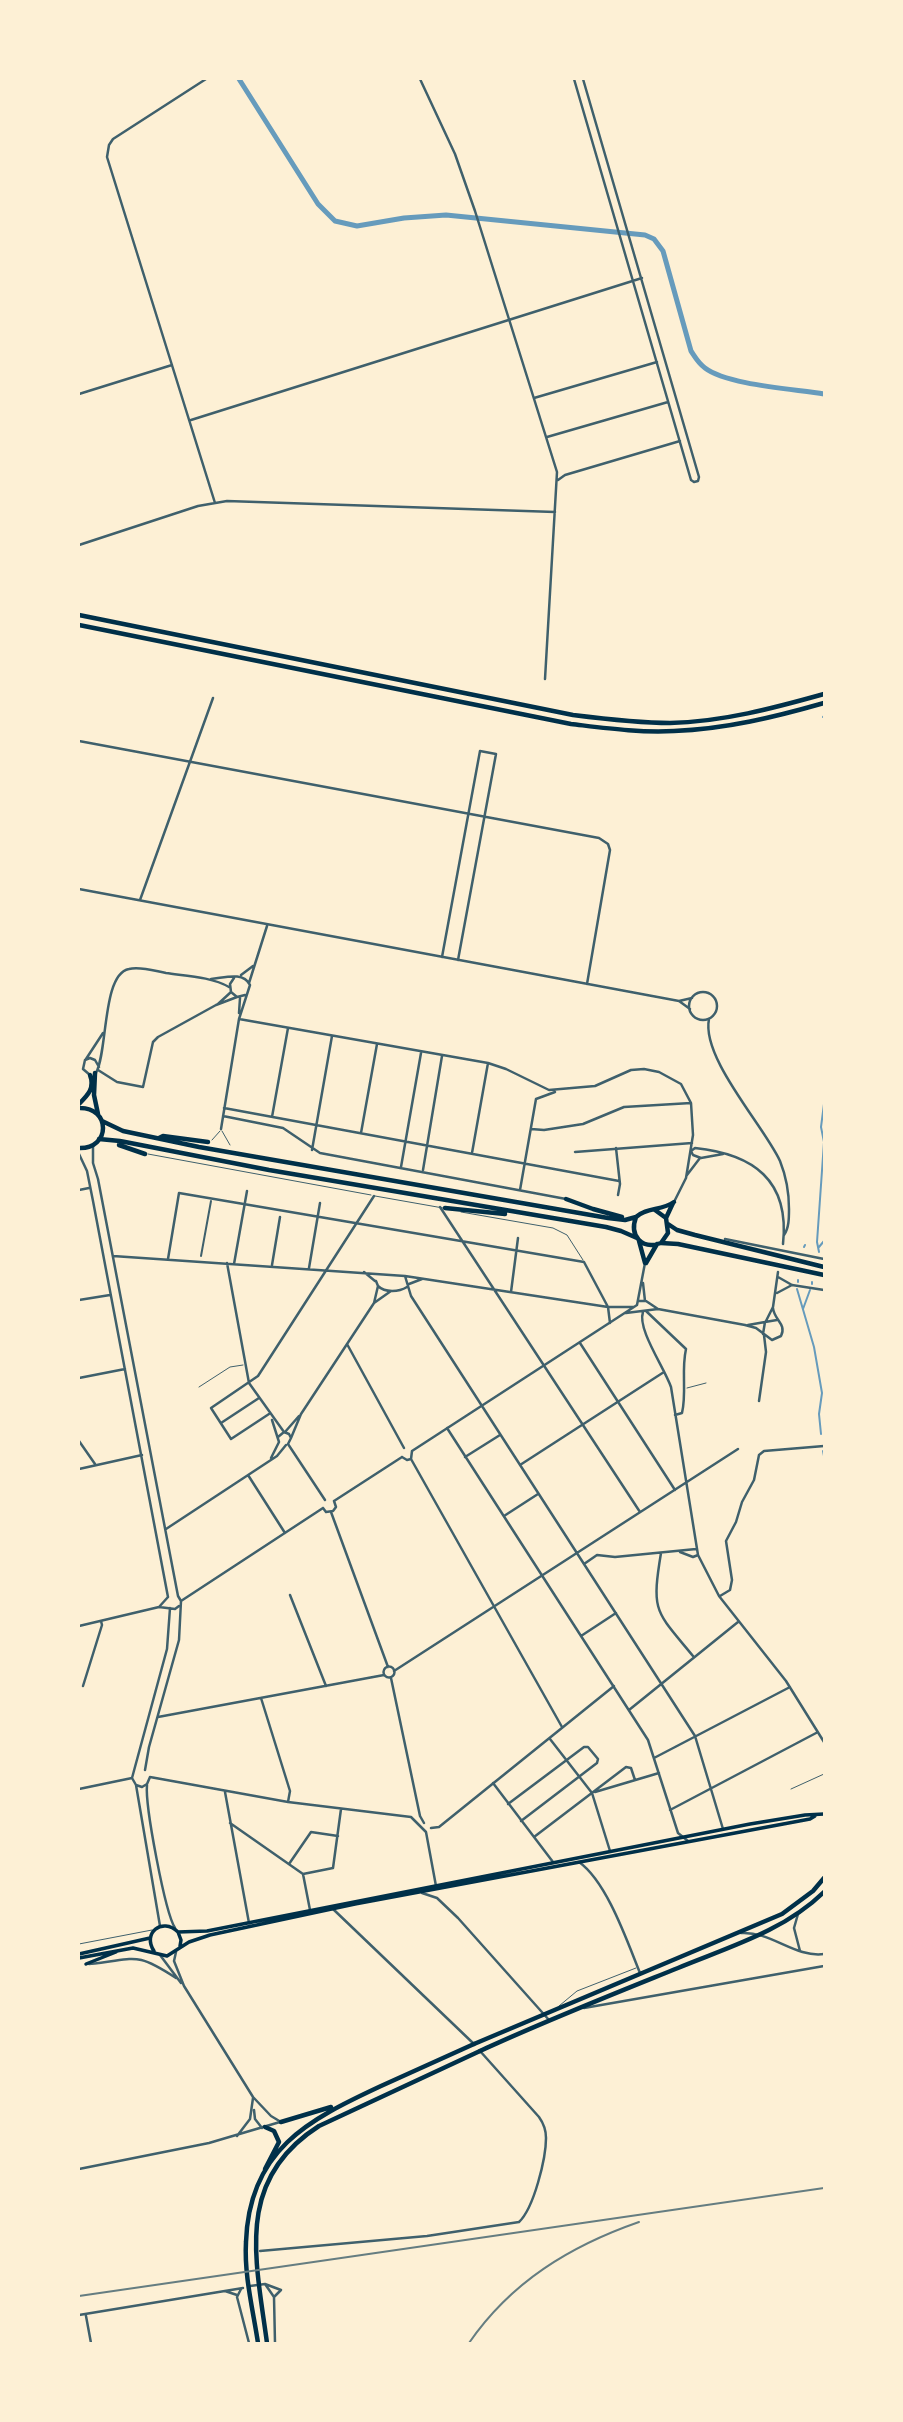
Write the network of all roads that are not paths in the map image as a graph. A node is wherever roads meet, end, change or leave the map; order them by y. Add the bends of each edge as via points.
1 (206, 79) edge
2 (420, 79) edge
3 (574, 79) edge
4 (583, 79) edge
5 (642, 278) junction
6 (632, 281) junction
7 (509, 318) junction
8 (657, 362) junction
9 (173, 365) junction
10 (79, 394) edge
11 (534, 398) junction
12 (669, 402) junction
13 (190, 420) junction
14 (547, 438) junction
15 (680, 441) junction
16 (558, 480) junction
17 (215, 503) junction
18 (555, 512) junction
19 (79, 545) edge
20 (79, 615) edge
21 (79, 625) edge
22 (545, 679) dead end
23 (824, 694) edge
24 (213, 698) dead end
25 (824, 703) edge
26 (79, 741) edge
27 (190, 762) junction
28 (468, 814) junction
29 (484, 817) junction
30 (79, 889) edge
31 (141, 900) junction
32 (268, 925) junction
33 (442, 957) junction
34 (458, 960) junction
35 (253, 967) junction
36 (238, 977) junction
37 (204, 979) junction
38 (249, 983) junction
39 (587, 984) junction
40 (229, 987) junction
41 (231, 992) junction
42 (245, 995) junction
43 (239, 997) junction
44 (692, 998) junction
45 (679, 1001) junction
46 (216, 1005) junction
47 (690, 1009) junction
48 (709, 1018) junction
49 (239, 1019) junction
50 (288, 1028) junction
51 (105, 1030) junction
52 (332, 1036) junction
53 (377, 1044) junction
54 (421, 1052) junction
55 (442, 1055) junction
56 (84, 1061) junction
57 (488, 1063) junction
58 (79, 1067) edge
59 (95, 1071) junction
60 (560, 1091) junction
61 (691, 1103) junction
62 (79, 1106) edge
63 (225, 1108) junction
64 (99, 1115) junction
65 (223, 1116) junction
66 (272, 1117) junction
67 (102, 1121) junction
68 (316, 1125) junction
69 (222, 1129) junction
70 (531, 1129) junction
71 (361, 1133) junction
72 (158, 1138) junction
73 (99, 1139) junction
74 (120, 1141) junction
75 (406, 1141) junction
76 (208, 1142) joint
77 (692, 1143) junction
78 (93, 1145) junction
79 (230, 1145) dead end
80 (427, 1145) junction
81 (79, 1148) edge
82 (616, 1149) junction
83 (312, 1150) junction
84 (691, 1151) junction
85 (575, 1152) dead end
86 (472, 1153) junction
87 (79, 1154) edge
88 (145, 1154) joint
89 (723, 1154) junction
90 (701, 1158) junction
91 (525, 1163) junction
92 (401, 1167) junction
93 (422, 1170) junction
94 (686, 1178) junction
95 (619, 1181) junction
96 (91, 1188) junction
97 (79, 1190) edge
98 (520, 1190) junction
99 (247, 1191) dead end
100 (618, 1195) dead end
101 (374, 1196) junction
102 (566, 1199) joint
103 (211, 1201) dead end
104 (674, 1202) junction
105 (320, 1203) dead end
106 (244, 1204) junction
107 (443, 1207) junction
108 (655, 1210) junction
109 (280, 1216) dead end
110 (318, 1216) junction
111 (538, 1217) junction
112 (636, 1217) junction
113 (629, 1219) junction
114 (667, 1221) junction
115 (357, 1223) junction
116 (784, 1235) junction
117 (518, 1238) dead end
118 (638, 1239) junction
119 (723, 1240) junction
120 (463, 1242) junction
121 (659, 1243) junction
122 (783, 1244) dead end
123 (517, 1251) junction
124 (113, 1256) junction
125 (201, 1256) dead end
126 (168, 1259) junction
127 (824, 1259) edge
128 (584, 1262) junction
129 (227, 1263) junction
130 (645, 1263) junction
131 (234, 1264) junction
132 (271, 1266) junction
133 (824, 1267) edge
134 (309, 1268) junction
135 (328, 1269) junction
136 (364, 1272) junction
137 (382, 1272) junction
138 (778, 1272) dead end
139 (824, 1275) edge
140 (405, 1276) junction
141 (778, 1278) junction
142 (426, 1279) junction
143 (642, 1280) junction
144 (376, 1281) junction
145 (408, 1285) junction
146 (792, 1285) junction
147 (377, 1286) junction
148 (494, 1289) junction
149 (391, 1290) junction
150 (824, 1290) edge
151 (401, 1291) junction
152 (511, 1292) junction
153 (775, 1295) junction
154 (411, 1296) junction
155 (112, 1297) junction
156 (121, 1298) junction
157 (79, 1300) edge
158 (646, 1302) junction
159 (374, 1303) junction
160 (636, 1305) junction
161 (608, 1307) junction
162 (773, 1307) junction
163 (658, 1308) junction
164 (644, 1311) junction
165 (626, 1313) junction
166 (620, 1317) junction
167 (779, 1321) junction
168 (766, 1322) junction
169 (610, 1323) junction
170 (745, 1325) junction
171 (764, 1334) junction
172 (772, 1340) junction
173 (580, 1343) junction
174 (347, 1344) junction
175 (766, 1352) junction
176 (245, 1365) junction
177 (545, 1366) junction
178 (125, 1369) junction
179 (665, 1371) junction
180 (79, 1378) edge
181 (249, 1383) junction
182 (706, 1383) dead end
183 (199, 1387) dead end
184 (684, 1389) junction
185 (259, 1398) junction
186 (759, 1401) dead end
187 (619, 1402) junction
188 (481, 1406) junction
189 (302, 1414) junction
190 (270, 1415) junction
191 (675, 1415) junction
192 (221, 1423) junction
193 (584, 1424) junction
194 (447, 1428) junction
195 (284, 1432) junction
196 (500, 1435) junction
197 (291, 1438) junction
198 (279, 1440) junction
199 (79, 1441) edge
200 (287, 1445) junction
201 (824, 1446) edge
202 (150, 1448) junction
203 (404, 1448) junction
204 (738, 1449) dead end
205 (141, 1450) junction
206 (412, 1451) junction
207 (142, 1455) junction
208 (402, 1457) junction
209 (465, 1457) junction
210 (411, 1459) junction
211 (152, 1460) junction
212 (143, 1461) junction
213 (269, 1461) junction
214 (95, 1464) junction
215 (520, 1465) junction
216 (79, 1467) edge
217 (248, 1475) junction
218 (686, 1483) junction
219 (675, 1490) junction
220 (538, 1494) junction
221 (326, 1500) junction
222 (334, 1502) junction
223 (323, 1508) junction
224 (331, 1512) junction
225 (640, 1513) junction
226 (504, 1516) junction
227 (165, 1530) junction
228 (285, 1533) junction
229 (696, 1549) junction
230 (680, 1552) junction
231 (577, 1553) junction
232 (661, 1553) junction
233 (698, 1555) junction
234 (584, 1564) junction
235 (542, 1576) junction
236 (290, 1595) dead end
237 (719, 1596) junction
238 (167, 1599) junction
239 (179, 1600) junction
240 (159, 1607) junction
241 (495, 1607) junction
242 (170, 1608) junction
243 (616, 1613) junction
244 (101, 1621) junction
245 (739, 1621) junction
246 (79, 1626) edge
247 (581, 1636) junction
248 (694, 1657) junction
249 (388, 1667) junction
250 (394, 1671) junction
251 (384, 1675) junction
252 (391, 1678) junction
253 (661, 1683) junction
254 (83, 1686) dead end
255 (326, 1686) junction
256 (614, 1686) junction
257 (790, 1686) junction
258 (261, 1698) junction
259 (629, 1710) junction
260 (158, 1717) junction
261 (562, 1727) junction
262 (818, 1732) junction
263 (695, 1736) junction
264 (550, 1738) junction
265 (824, 1742) edge
266 (654, 1758) junction
267 (567, 1760) junction
268 (145, 1770) junction
269 (135, 1772) junction
270 (659, 1773) junction
271 (824, 1774) edge
272 (150, 1777) junction
273 (579, 1777) junction
274 (132, 1778) junction
275 (635, 1780) junction
276 (493, 1783) junction
277 (147, 1784) junction
278 (136, 1785) junction
279 (79, 1789) edge
280 (710, 1789) junction
281 (791, 1789) dead end
282 (225, 1791) junction
283 (592, 1793) junction
284 (288, 1802) junction
285 (508, 1804) junction
286 (341, 1809) junction
287 (670, 1810) junction
288 (824, 1814) edge
289 (815, 1816) junction
290 (521, 1821) junction
291 (230, 1823) junction
292 (422, 1825) junction
293 (430, 1828) junction
294 (723, 1829) junction
295 (426, 1832) junction
296 (338, 1836) junction
297 (534, 1837) junction
298 (681, 1838) junction
299 (688, 1841) junction
300 (610, 1851) junction
301 (553, 1862) junction
302 (579, 1862) junction
303 (289, 1864) junction
304 (303, 1874) junction
305 (824, 1878) edge
306 (436, 1886) junction
307 (420, 1892) junction
308 (824, 1892) edge
309 (333, 1909) junction
310 (310, 1910) junction
311 (798, 1914) junction
312 (248, 1923) junction
313 (160, 1926) junction
314 (154, 1930) junction
315 (177, 1930) junction
316 (736, 1933) junction
317 (761, 1934) junction
318 (149, 1938) junction
319 (79, 1944) edge
320 (177, 1950) junction
321 (118, 1951) junction
322 (800, 1951) junction
323 (157, 1954) junction
324 (824, 1954) edge
325 (79, 1956) edge
326 (86, 1964) junction
327 (79, 1966) edge
328 (824, 1966) edge
329 (639, 1970) junction
330 (176, 1978) junction
331 (184, 1986) junction
332 (558, 2007) junction
333 (574, 2010) junction
334 (543, 2013) junction
335 (549, 2020) junction
336 (474, 2044) junction
337 (480, 2051) junction
338 (253, 2097) junction
339 (349, 2101) junction
340 (253, 2106) junction
341 (266, 2111) junction
342 (281, 2122) junction
343 (264, 2127) junction
344 (237, 2136) junction
345 (79, 2169) edge
346 (264, 2173) junction
347 (257, 2253) junction
348 (265, 2284) junction
349 (243, 2288) junction
350 (222, 2291) junction
351 (237, 2295) junction
352 (274, 2297) junction
353 (85, 2314) junction
354 (79, 2315) edge
355 (91, 2343) edge
356 (249, 2343) edge
357 (257, 2343) edge
358 (268, 2343) edge
359 (275, 2343) edge

1 - 9 street via 138,121 109,145 107,157
2 - 7 street via 455,154
3 - 6 street
4 - 5 street
5 - 6 street
5 - 15 street via 698,481 691,480
6 - 7 street
6 - 8 street
7 - 11 street
7 - 13 street
8 - 11 street
8 - 12 street
9 - 10 street
9 - 13 street
11 - 14 street
12 - 14 street
12 - 15 street
13 - 17 street
14 - 16 street
15 - 16 street
16 - 18 street
17 - 18 street
17 - 19 street
18 - 22 street
20 - 23 main road via 573,715 631,722 735,716
21 - 25 main road via 571,724 631,731 717,728
24 - 27 street
26 - 27 street
27 - 28 street
27 - 31 street
28 - 29 street
28 - 29 street via 480,751 496,754
28 - 33 street
29 - 34 street
29 - 39 street via 599,838 608,844
30 - 31 street
31 - 32 street
32 - 33 street
32 - 35 street
33 - 34 street
34 - 39 street
35 - 36 street
35 - 38 street
36 - 37 street
36 - 38 street
36 - 40 street
37 - 40 street
37 - 51 street via 138,968 124,970 114,981
38 - 42 street
39 - 45 street
40 - 41 street
41 - 43 street
41 - 46 street
42 - 43 street
42 - 49 street
43 - 46 street
43 - 49 street
44 - 45 street
44 - 47 street
44 - 48 street via 705,992 715,999 716,1011
45 - 47 street
46 - 59 street via 153,1042 143,1087
47 - 48 street via 699,1019
48 - 116 street via 708,1032 725,1073 781,1164 789,1206
49 - 50 street
49 - 63 street
50 - 52 street
50 - 66 street
51 - 56 street
51 - 59 street
52 - 53 street
52 - 68 street
53 - 54 street
53 - 71 street
54 - 55 street
54 - 75 street
55 - 57 street
55 - 80 street
56 - 58 lane
56 - 59 street via 83,1069
56 - 59 street via 95,1060
57 - 60 street
57 - 86 street
59 - 62 main road via 89,1094
59 - 64 main road
60 - 61 street via 595,1086 644,1069 681,1084
60 - 70 street via 536,1099
61 - 70 street via 624,1107 583,1124
61 - 77 street
62 - 64 main road
63 - 65 street
63 - 66 street
64 - 67 main road
65 - 69 street
65 - 83 street via 284,1128
66 - 68 street
67 - 72 main road
67 - 73 main road
68 - 71 street
68 - 83 street
69 - 76 lane
69 - 79 lane
70 - 91 street
71 - 75 street
72 - 76 main road
72 - 113 main road via 426,1188
73 - 74 main road
73 - 78 main road
74 - 88 main road via 119,1145
74 - 111 main road
75 - 80 street
75 - 92 street
77 - 82 street
77 - 84 street
78 - 81 main road
78 - 124 street
80 - 86 street
80 - 93 street
82 - 85 street
82 - 95 street
83 - 92 street
84 - 89 street
84 - 90 street
84 - 94 street
86 - 91 street
87 - 96 street
88 - 101 lane
89 - 90 street
89 - 116 street via 748,1161 770,1182
90 - 94 street
91 - 95 street
91 - 98 street
92 - 93 street
93 - 98 street
94 - 104 street
95 - 100 street
96 - 97 street
96 - 155 street
98 - 102 street
99 - 106 street
101 - 107 lane
101 - 115 street
102 - 113 main road
103 - 125 street
104 - 108 main road
104 - 114 main road
105 - 110 street
106 - 110 street
106 - 126 street via 179,1193
106 - 131 street
107 - 111 main road
107 - 120 street
107 - 128 lane via 553,1228 568,1235
108 - 112 main road
108 - 114 main road
109 - 132 street
110 - 115 street
110 - 134 street
111 - 118 main road via 606,1227
112 - 113 main road
112 - 118 main road via 633,1227
114 - 119 main road via 677,1230
114 - 121 main road via 668,1233
115 - 120 street
115 - 135 street
116 - 122 street
117 - 123 street
118 - 121 main road via 647,1245
118 - 130 main road
119 - 127 street
119 - 133 main road
120 - 123 street
120 - 148 street
121 - 130 main road
121 - 139 main road
123 - 128 street
123 - 152 street
124 - 126 street
124 - 156 street
126 - 129 street
128 - 161 street
129 - 131 street
129 - 176 street
130 - 143 street
131 - 132 street
132 - 134 street
134 - 135 street
135 - 136 street
135 - 181 street
136 - 137 street
136 - 144 street
137 - 140 street
137 - 144 street
138 - 141 street
140 - 142 street
140 - 145 street
141 - 146 street
141 - 153 street
142 - 145 street
142 - 148 street
143 - 158 street
143 - 160 street
144 - 147 street
145 - 151 street
145 - 154 street
146 - 150 street
146 - 153 street
147 - 149 street
147 - 159 street
148 - 152 street
148 - 177 street
149 - 151 street
149 - 159 street
151 - 154 street
152 - 161 street
153 - 162 street
154 - 188 street
155 - 156 street
155 - 157 street
155 - 178 street
156 - 202 street
158 - 160 street
158 - 163 street
158 - 164 street
159 - 174 street
160 - 161 street
160 - 164 street
160 - 165 street
161 - 166 street
161 - 169 street
162 - 167 street
162 - 168 street
163 - 164 street
163 - 170 street
164 - 165 street
164 - 179 street via 641,1324
164 - 184 street via 686,1349
165 - 166 street
166 - 169 street
167 - 168 street
167 - 172 street via 783,1333
168 - 170 street
168 - 171 street
169 - 173 street
170 - 171 street
171 - 172 street
171 - 175 street
172 - 175 street
173 - 177 street
173 - 187 street
174 - 189 street
174 - 203 street
175 - 186 street
176 - 181 street
176 - 183 lane via 230,1367
177 - 188 street
177 - 193 street
178 - 180 street
178 - 205 street
179 - 187 street
179 - 191 street
181 - 185 street
181 - 192 street via 211,1408
182 - 184 lane
184 - 191 street via 682,1413
185 - 190 street
185 - 192 street
187 - 193 street
187 - 219 street
188 - 194 street
188 - 196 street
189 - 195 street
189 - 197 street
190 - 192 street via 231,1438
190 - 195 street
190 - 198 street
191 - 218 street
193 - 215 street
193 - 225 street
194 - 206 street
194 - 209 street
195 - 197 street
195 - 198 street
196 - 209 street
196 - 215 street
197 - 200 street
198 - 200 street
198 - 213 street
199 - 214 street
200 - 213 street
200 - 221 street
201 - 237 street via 760,1455 754,1480 726,1541 730,1590
202 - 205 street
202 - 211 street
203 - 206 street
203 - 208 street
204 - 218 street
205 - 207 street
206 - 210 street
207 - 212 street
207 - 214 street
208 - 210 street
208 - 222 street
209 - 226 street
210 - 241 street
211 - 212 street
211 - 227 street
212 - 238 street
213 - 217 street
214 - 216 street
215 - 220 street
217 - 227 street
217 - 228 street
218 - 219 street
218 - 229 street
219 - 225 street
220 - 226 street
220 - 231 street
221 - 222 street
221 - 223 street
222 - 224 street
223 - 224 street
223 - 228 street
224 - 249 street
225 - 231 street
226 - 235 street
227 - 239 street
228 - 239 street
229 - 230 street
229 - 233 street
230 - 232 street
230 - 233 street
231 - 234 street
231 - 235 street
232 - 234 street via 597,1555
232 - 248 street via 656,1603 664,1621
233 - 237 street
234 - 243 street
235 - 241 street
235 - 247 street
236 - 255 street
237 - 245 street
238 - 239 street via 172,1594
238 - 240 street
238 - 242 street
239 - 242 street
239 - 260 street via 179,1640
240 - 242 street
240 - 244 street
241 - 250 street
241 - 261 street
242 - 269 street via 167,1649
243 - 247 street
243 - 253 street
244 - 246 street
244 - 254 street
245 - 248 street
245 - 257 street
247 - 256 street
248 - 253 street
249 - 250 street
249 - 251 street
250 - 252 street
251 - 252 street
251 - 255 street
252 - 292 street
253 - 259 street
253 - 263 street
255 - 258 street
256 - 259 street
256 - 261 street
257 - 262 street
257 - 263 street
258 - 260 street
258 - 284 street via 290,1791
259 - 266 street
260 - 268 street
261 - 264 street
262 - 265 street
262 - 280 street
263 - 266 street
263 - 280 street
264 - 267 street
264 - 276 street
266 - 270 street
267 - 273 street
267 - 273 street via 584,1747 598,1759
267 - 285 street
268 - 269 street
268 - 272 street
269 - 274 street
270 - 275 street
270 - 287 street
271 - 281 lane
272 - 277 street
272 - 282 street
273 - 283 street
273 - 290 street
274 - 278 street
274 - 279 street
275 - 283 street
275 - 283 street via 631,1768 626,1767
276 - 285 street
276 - 293 street via 437,1829
277 - 278 street
277 - 315 street via 168,1912
278 - 313 street
280 - 287 street
280 - 294 street
282 - 284 street
282 - 291 street
283 - 297 street
283 - 300 street
284 - 286 street
285 - 290 street
286 - 292 street via 411,1817
286 - 296 street
287 - 298 street
288 - 289 main road
289 - 294 main road
289 - 299 main road
290 - 297 street
291 - 303 street
291 - 312 street
292 - 293 street
292 - 295 street
293 - 295 street
294 - 298 main road
295 - 306 street
296 - 303 street via 311,1832
296 - 304 street via 333,1868
297 - 301 street
298 - 299 street
298 - 300 main road
299 - 302 main road
300 - 301 main road
301 - 306 main road
302 - 307 main road
302 - 329 street via 614,1910
303 - 304 street
304 - 310 street
305 - 316 main road via 788,1910
306 - 310 main road
307 - 309 main road
307 - 334 street via 437,1898 458,1918
308 - 311 main road
309 - 320 main road via 210,1935
309 - 336 street
310 - 312 main road
311 - 317 main road
311 - 322 street via 794,1928
312 - 315 main road via 207,1931
313 - 314 main road
313 - 315 main road
314 - 318 main road
314 - 319 lane
315 - 320 main road via 181,1940
316 - 317 street
316 - 329 main road
317 - 322 street
317 - 333 main road
318 - 323 main road
318 - 325 main road
320 - 323 main road via 167,1956
320 - 331 street via 174,1961
321 - 323 main road via 132,1948
321 - 325 main road
321 - 326 main road
322 - 324 street
323 - 330 street
326 - 327 lane
326 - 330 street via 139,1959
328 - 333 street
329 - 332 main road
329 - 332 lane via 578,1991
330 - 331 street
331 - 338 street
332 - 334 main road
333 - 335 main road
334 - 335 street
334 - 336 main road
335 - 337 main road
336 - 339 main road
337 - 347 main road via 336,2117 302,2139 268,2185 257,2217
337 - 347 street via 545,2128 536,2184 527,2213 519,2222
338 - 340 street
338 - 341 street
339 - 342 main road
339 - 346 main road via 300,2130
340 - 343 street via 255,2119
340 - 344 street
341 - 342 street
341 - 343 street
342 - 343 street
343 - 344 street
343 - 346 main road via 274,2131 279,2142
344 - 345 street
346 - 357 main road via 249,2212 246,2243
347 - 358 main road
348 - 349 street
348 - 352 street
348 - 352 street via 281,2290
349 - 350 street
349 - 351 street
350 - 351 street
350 - 353 street
351 - 356 street
352 - 359 street
353 - 354 street
353 - 355 street

